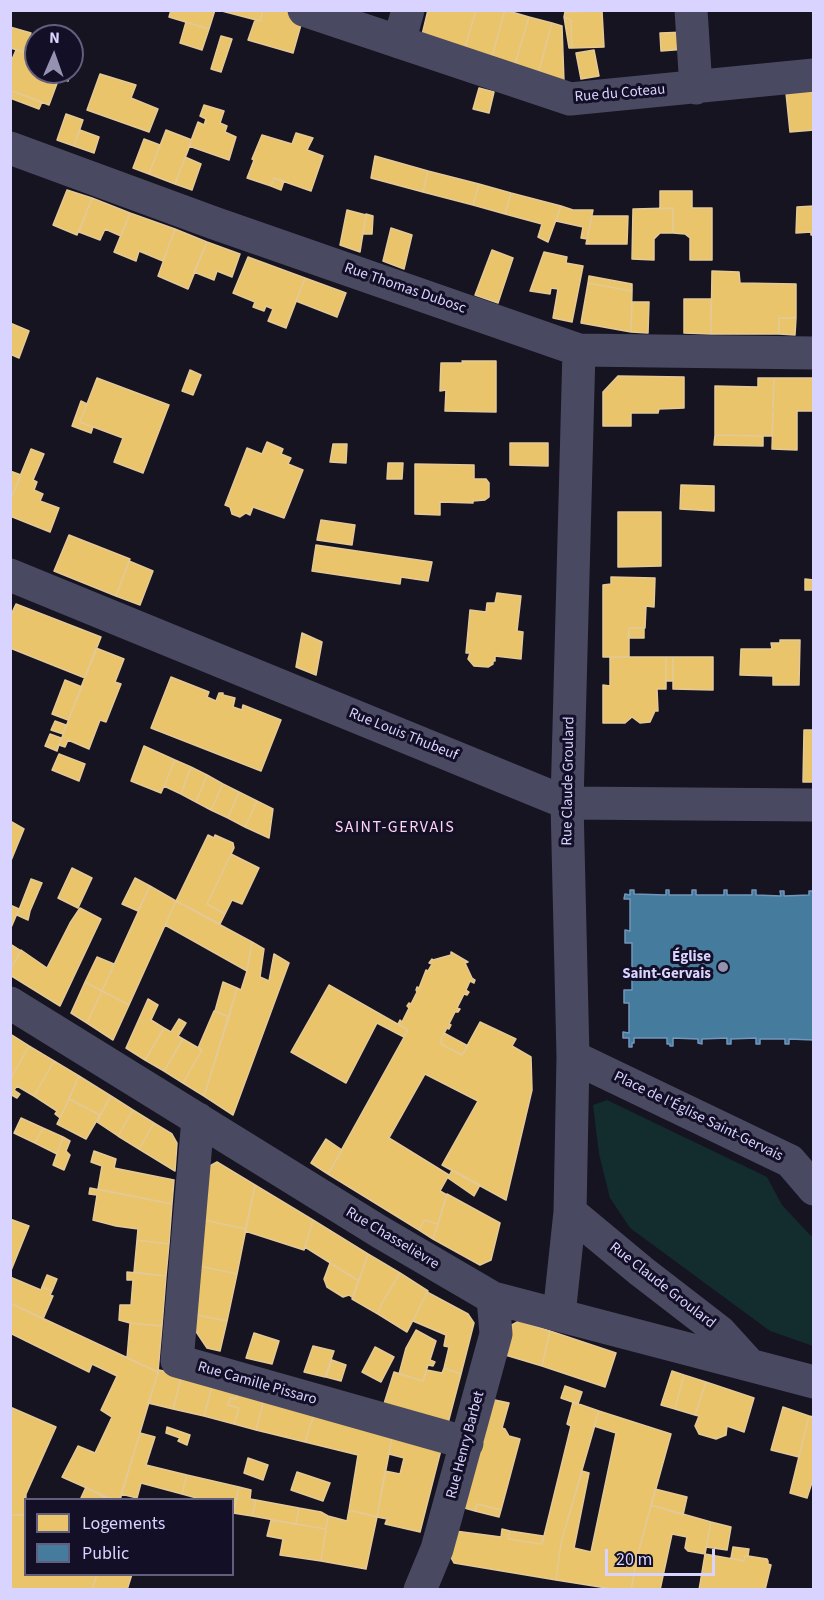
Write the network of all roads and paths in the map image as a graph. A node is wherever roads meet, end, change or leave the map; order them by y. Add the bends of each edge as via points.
1 (304, 10) edge
2 (408, 10) edge
3 (691, 10) edge
4 (399, 42) junction
5 (813, 75) edge
6 (696, 88) junction
7 (10, 148) edge
8 (579, 350) junction
9 (813, 353) edge
10 (10, 575) edge
11 (567, 802) junction
12 (813, 805) edge
13 (10, 1003) edge
14 (573, 1057) junction
15 (198, 1119) junction
16 (813, 1189) edge
17 (570, 1212) junction
18 (493, 1298) junction
19 (559, 1315) junction
20 (750, 1365) junction
21 (813, 1382) edge
22 (467, 1443) junction
23 (420, 1590) edge

1 - 4 street, Rue du Coteau
2 - 4 street
3 - 6 street
4 - 6 street, Rue du Coteau via 570,99
5 - 6 street, Rue du Coteau
7 - 8 street, Rue Thomas Dubosc
8 - 9 street, Rue Thomas Dubosc
8 - 11 street, Rue Claude Groulard
10 - 11 street, Rue Louis Thubeuf
11 - 12 street, Rue Louis Thubeuf
11 - 14 street, Rue Claude Groulard
13 - 15 street, Rue Chasselièvre
14 - 16 street, Place de l'Église Saint-Gervais via 790,1161
14 - 17 street, Rue Claude Groulard
15 - 18 street, Rue Chasselièvre
15 - 22 street, Rue Camille Pissaro via 177,1361
17 - 19 street, Rue Claude Groulard
17 - 20 street, Rue Claude Groulard via 720,1332
18 - 19 street, Rue Chasselièvre
18 - 22 street, Rue Henry Barbet via 496,1334
19 - 20 street, Rue Chasselièvre
20 - 21 street, Rue Chasselièvre
22 - 23 street, Rue Henry Barbet via 437,1549

